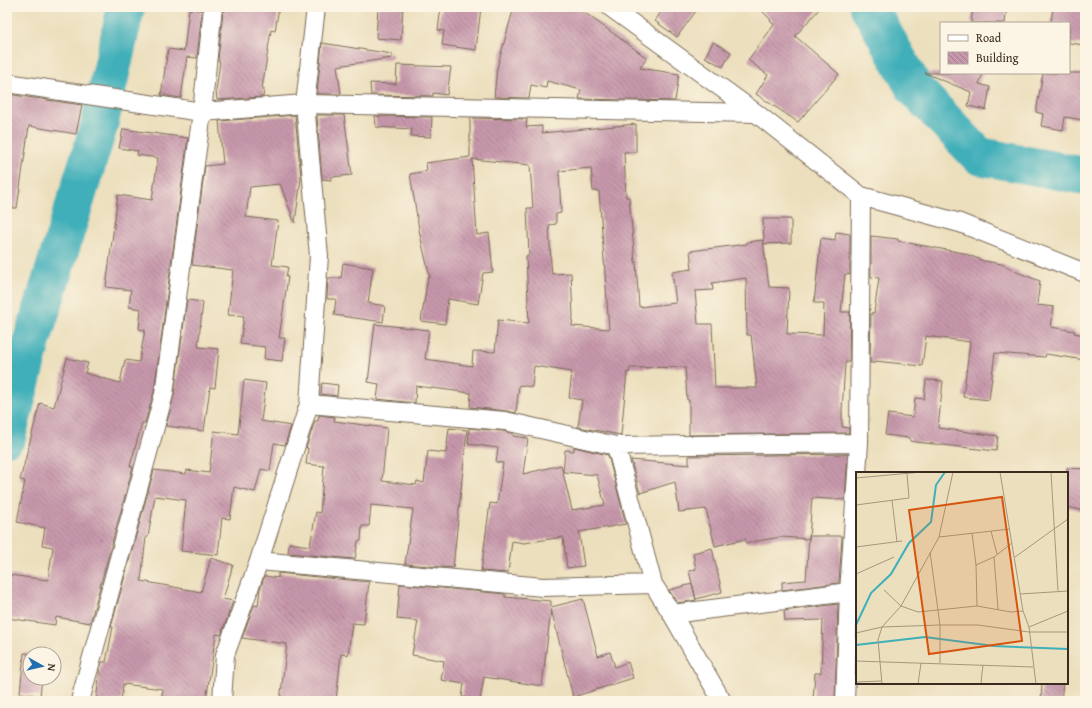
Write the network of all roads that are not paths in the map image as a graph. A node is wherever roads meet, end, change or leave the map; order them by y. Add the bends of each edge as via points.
1 (213, 7) edge
2 (316, 7) edge
3 (610, 7) edge
4 (7, 82) edge
5 (305, 104) junction
6 (202, 112) junction
7 (756, 113) junction
8 (861, 196) junction
9 (1085, 273) edge
10 (309, 404) junction
11 (859, 444) junction
12 (616, 446) junction
13 (857, 472) edge
14 (856, 488) edge
15 (259, 561) junction
16 (653, 584) junction
17 (849, 592) junction
18 (672, 614) junction
19 (80, 701) edge
20 (222, 701) edge
21 (722, 701) edge
22 (845, 701) edge

1 - 6 street
2 - 5 street
3 - 7 street
4 - 6 street
5 - 6 street
5 - 7 street
5 - 10 street via 319,256
6 - 19 street via 164,394
7 - 8 street
8 - 9 street via 960,223
8 - 11 street
10 - 12 street via 505,421
10 - 15 street
11 - 12 street
11 - 13 street
12 - 16 street
14 - 17 street
15 - 16 street via 543,587
15 - 20 street via 225,655
16 - 18 street
17 - 18 street
17 - 22 street
18 - 21 street

